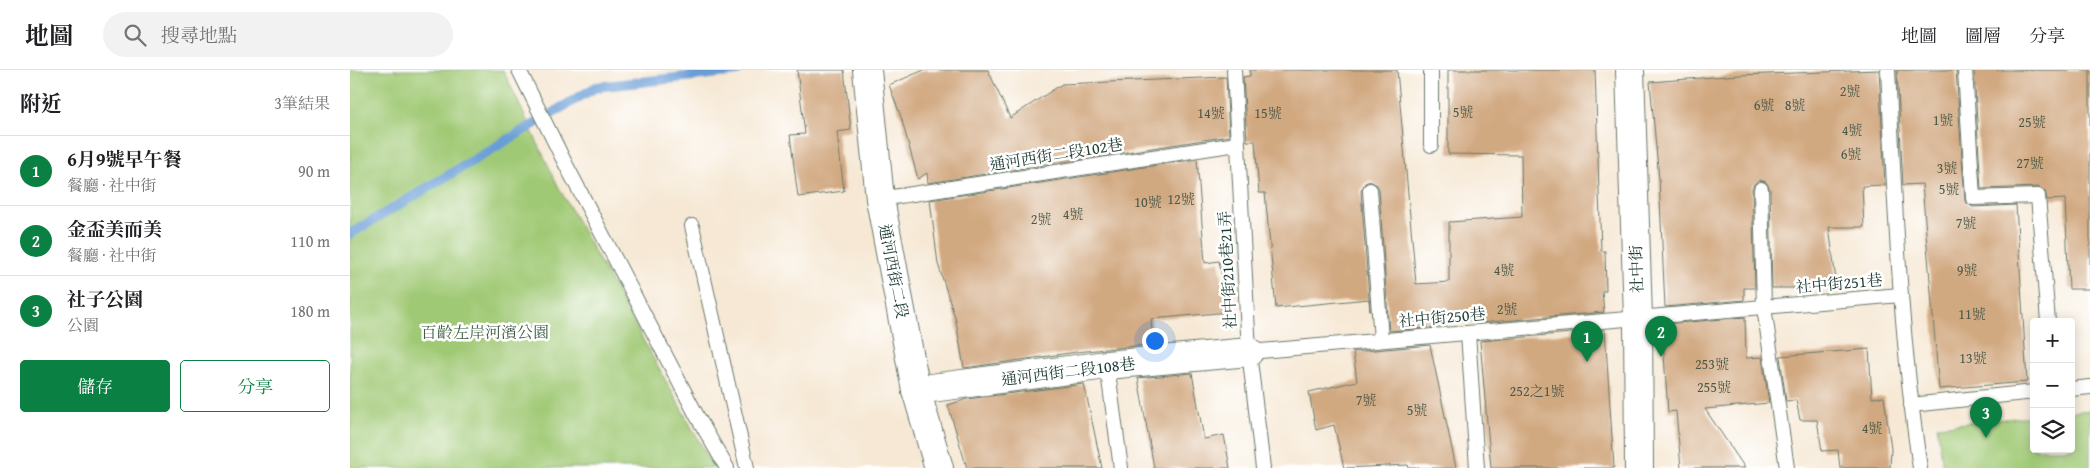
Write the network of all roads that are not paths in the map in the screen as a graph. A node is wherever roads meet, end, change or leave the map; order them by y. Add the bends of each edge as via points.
1 (867, 70) edge
2 (1234, 70) edge
3 (1431, 70) edge
4 (1630, 70) edge
5 (1888, 70) edge
6 (1965, 70) edge
7 (519, 72) edge
8 (1237, 144) junction
9 (1431, 145) dead end
10 (1761, 189) dead end
11 (1370, 190) dead end
12 (880, 199) junction
13 (692, 226) dead end
14 (1900, 295) junction
15 (1764, 307) junction
16 (1638, 318) junction
17 (2048, 318) edge
18 (1468, 332) junction
19 (1382, 340) junction
20 (1249, 352) junction
21 (1107, 365) junction
22 (2090, 387) edge
23 (2075, 389) edge
24 (916, 390) junction
25 (2030, 392) edge
26 (1911, 404) junction
27 (727, 468) edge
28 (748, 468) edge
29 (939, 468) edge
30 (1121, 468) edge
31 (1263, 468) edge
32 (1477, 468) edge
33 (1639, 468) edge
34 (1787, 468) edge
35 (1920, 468) edge

1 - 12 street, 通河西街二段
2 - 8 lane, 社中街210巷21弄
3 - 9 lane
4 - 16 street, 社中街
5 - 14 lane
6 - 17 lane via 1973,198 2038,196
7 - 27 lane
8 - 12 lane, 通河西街二段102巷
8 - 20 lane, 社中街210巷21弄
10 - 15 lane
11 - 19 lane
12 - 24 street, 通河西街二段
13 - 28 lane
14 - 15 lane, 社中街251巷
14 - 26 lane, 社中街251巷
15 - 16 lane, 社中街251巷
15 - 34 lane
16 - 18 lane, 社中街250巷
16 - 33 street, 社中街
18 - 19 lane, 社中街250巷
18 - 32 lane
19 - 20 lane, 社中街250巷
20 - 21 street, 通河西街二段108巷
20 - 31 lane, 社中街210巷21弄
21 - 24 street, 通河西街二段108巷
21 - 30 lane
22 - 23 lane
24 - 29 street, 通河西街二段
25 - 26 lane
26 - 35 lane, 社中街251巷

